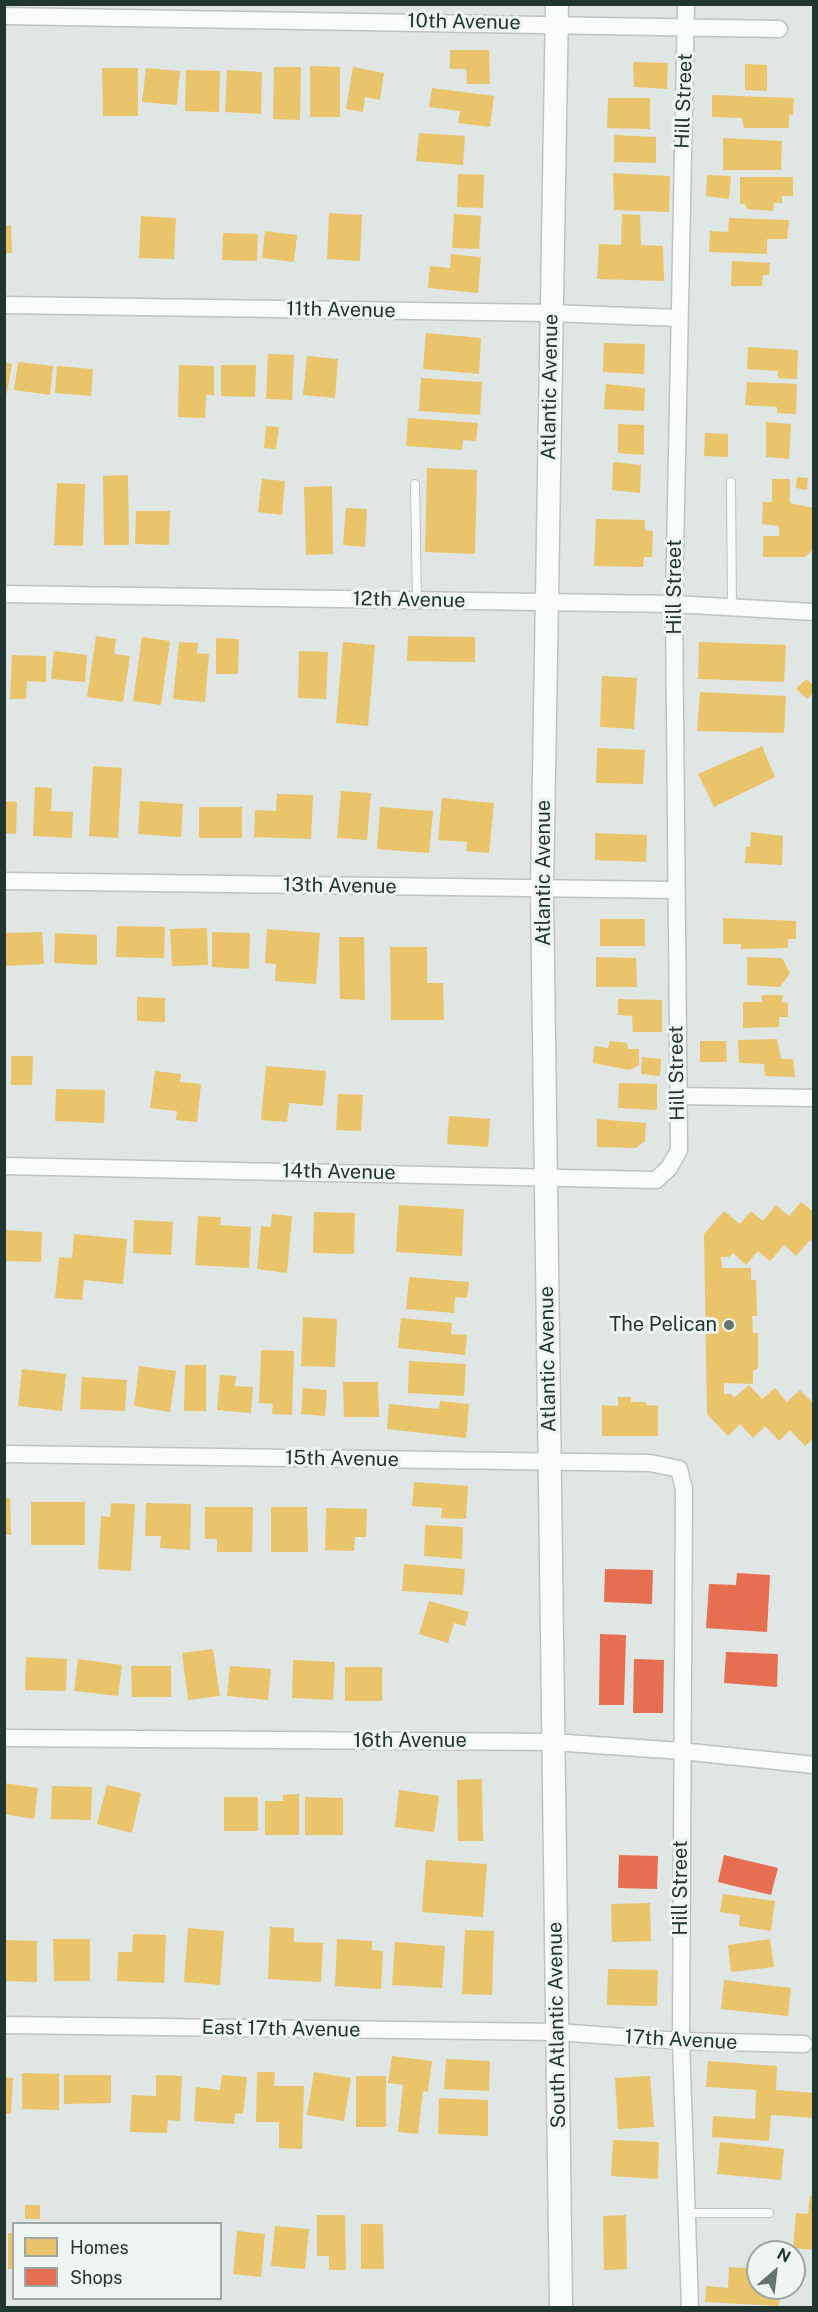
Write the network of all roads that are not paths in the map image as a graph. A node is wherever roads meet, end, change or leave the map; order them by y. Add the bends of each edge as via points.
1 (686, 4) edge
2 (557, 14) edge
3 (4, 16) edge
4 (686, 27) junction
5 (779, 29) dead end
6 (4, 305) edge
7 (552, 313) junction
8 (678, 318) junction
9 (731, 482) dead end
10 (416, 484) dead end
11 (4, 594) edge
12 (417, 600) junction
13 (547, 602) junction
14 (674, 604) junction
15 (732, 607) junction
16 (813, 612) edge
17 (4, 881) edge
18 (542, 889) junction
19 (675, 890) junction
20 (678, 1096) junction
21 (813, 1098) edge
22 (4, 1166) edge
23 (669, 1168) joint
24 (546, 1176) junction
25 (4, 1454) edge
26 (549, 1463) junction
27 (679, 1469) joint
28 (4, 1738) edge
29 (553, 1742) junction
30 (681, 1750) junction
31 (813, 1765) edge
32 (4, 2025) edge
33 (557, 2032) junction
34 (681, 2041) junction
35 (804, 2044) dead end
36 (687, 2213) junction
37 (770, 2213) dead end
38 (561, 2307) edge
39 (690, 2307) edge

1 - 4 street, Hill Street
2 - 3 street, 10th Avenue
2 - 4 street, 10th Avenue
2 - 7 main road, Atlantic Avenue
4 - 5 street, 10th Avenue
4 - 8 street, Hill Street
6 - 7 street, 11th Avenue
7 - 8 street, 11th Avenue
7 - 13 main road, Atlantic Avenue
8 - 14 street, Hill Street
9 - 15 lane
10 - 12 lane
11 - 12 street, 12th Avenue
12 - 13 street, 12th Avenue
13 - 14 street, 12th Avenue
13 - 18 main road, Atlantic Avenue
14 - 15 street, 12th Avenue
14 - 19 street, Hill Street
15 - 16 street, 12th Avenue
17 - 18 street, 13th Avenue
18 - 19 street, 13th Avenue
18 - 24 main road, Atlantic Avenue
19 - 20 street, Hill Street
20 - 21 street
20 - 23 street, Hill Street via 679,1150
22 - 24 street, 14th Avenue
23 - 24 street, 14th Avenue via 656,1180
24 - 26 main road, Atlantic Avenue
25 - 26 street, 15th Avenue
26 - 27 street, 15th Avenue via 650,1463
26 - 29 main road, Atlantic Avenue
27 - 30 street, Hill Street via 684,1489
28 - 29 street, 16th Avenue
29 - 30 street, 16th Avenue
29 - 33 main road, South Atlantic Avenue
30 - 31 street, 16th Avenue
30 - 34 street, Hill Street
32 - 33 street, East 17th Avenue
33 - 34 street, 17th Avenue
33 - 38 main road, South Atlantic Avenue
34 - 35 street, 17th Avenue
34 - 36 street, Hill Street
36 - 37 lane
36 - 39 street, Hill Street

